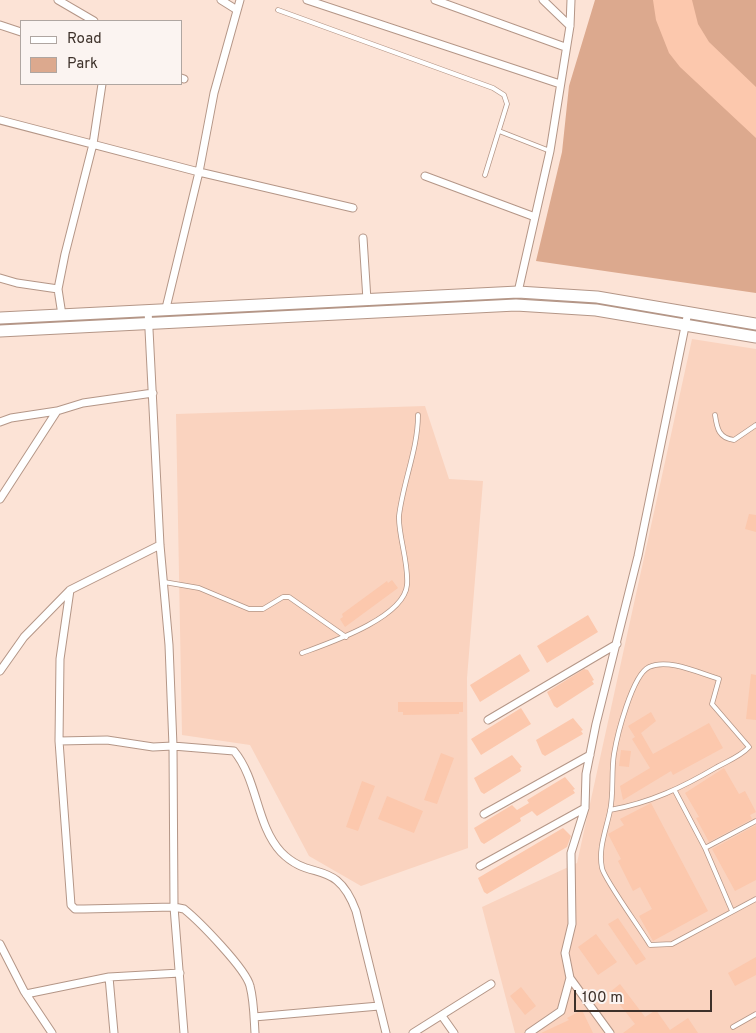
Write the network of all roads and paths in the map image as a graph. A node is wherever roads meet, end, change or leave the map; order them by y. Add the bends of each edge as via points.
1 (58, 0) edge
2 (221, 0) edge
3 (240, 0) edge
4 (307, 0) edge
5 (435, 0) edge
6 (543, 0) edge
7 (571, 0) edge
8 (237, 10) junction
9 (278, 10) dead end
10 (92, 20) edge
11 (0, 25) edge
12 (570, 26) junction
13 (20, 32) edge
14 (565, 47) junction
15 (560, 84) junction
16 (102, 85) edge
17 (0, 120) edge
18 (499, 131) junction
19 (93, 144) junction
20 (550, 151) junction
21 (199, 172) junction
22 (486, 174) dead end
23 (425, 176) dead end
24 (352, 208) dead end
25 (535, 216) junction
26 (363, 238) dead end
27 (0, 278) edge
28 (58, 289) junction
29 (518, 292) junction
30 (368, 300) junction
31 (166, 308) junction
32 (148, 310) junction
33 (688, 312) junction
34 (62, 315) junction
35 (0, 318) edge
36 (150, 323) junction
37 (756, 324) edge
38 (685, 325) junction
39 (0, 331) edge
40 (756, 337) edge
41 (153, 393) junction
42 (57, 411) junction
43 (418, 415) dead end
44 (715, 415) dead end
45 (0, 422) edge
46 (756, 425) edge
47 (0, 500) edge
48 (160, 545) junction
49 (164, 582) junction
50 (70, 590) junction
51 (346, 637) junction
52 (617, 644) junction
53 (302, 653) dead end
54 (0, 671) edge
55 (488, 720) dead end
56 (59, 741) junction
57 (173, 746) junction
58 (590, 755) junction
59 (675, 791) junction
60 (585, 808) junction
61 (610, 810) junction
62 (484, 814) dead end
63 (756, 821) edge
64 (705, 848) junction
65 (480, 866) dead end
66 (756, 899) edge
67 (174, 907) junction
68 (732, 911) junction
69 (0, 944) edge
70 (180, 973) junction
71 (109, 977) junction
72 (570, 978) junction
73 (491, 984) dead end
74 (26, 994) junction
75 (380, 1006) junction
76 (756, 1014) edge
77 (442, 1016) junction
78 (254, 1017) junction
79 (733, 1027) dead end
80 (52, 1033) edge
81 (114, 1033) edge
82 (184, 1033) edge
83 (255, 1033) edge
84 (386, 1033) edge
85 (413, 1033) edge
86 (454, 1033) edge
87 (529, 1033) edge
88 (610, 1033) edge

1 - 10 street
2 - 8 street
3 - 8 street
4 - 15 street
5 - 14 street
6 - 12 street
7 - 12 street
8 - 21 street via 214,93
9 - 18 lane via 493,88 504,95 507,104
11 - 13 street
12 - 14 street
14 - 15 street
15 - 20 street
16 - 19 street
17 - 19 street
18 - 20 lane
18 - 22 lane
19 - 21 street
19 - 28 street
20 - 25 street
21 - 24 street
21 - 31 street
23 - 25 street
25 - 29 street
26 - 30 street
27 - 28 street via 17,284
28 - 34 street
29 - 30 main road
29 - 33 main road via 597,297
30 - 31 main road
31 - 32 main road
32 - 34 main road
32 - 36 street
33 - 37 main road
33 - 38 street
34 - 35 main road
36 - 38 main road via 516,304 596,310
36 - 39 main road
36 - 41 street
38 - 40 main road
38 - 52 street
41 - 42 street via 83,403
41 - 48 street
42 - 45 street
42 - 47 street
43 - 51 lane via 399,520 407,572 404,596 396,607
44 - 46 lane via 720,433 726,439 734,440
48 - 49 street
48 - 50 street
49 - 51 lane via 199,588 249,609 263,609 283,597 289,597
49 - 57 street
50 - 54 street via 24,637
50 - 56 street via 60,659
51 - 53 lane
52 - 55 street
52 - 58 street
56 - 57 street via 107,740
56 - 67 street via 71,905 76,909
57 - 67 street
57 - 75 street via 234,751 245,770 273,842 292,862 334,877 349,891
58 - 60 street
58 - 62 street
59 - 61 lane via 633,806
59 - 61 lane via 750,747 712,704 719,679 657,664 646,668 630,696 614,754
59 - 64 lane
60 - 65 street
60 - 72 street via 571,853 572,924 565,953
61 - 68 lane via 604,834 602,869 650,945 672,944
63 - 64 lane
64 - 68 lane
66 - 68 lane
67 - 70 street
67 - 78 street via 184,909 203,927 247,977
69 - 74 street
70 - 71 street
70 - 82 street
71 - 74 street
71 - 81 street
72 - 87 street via 561,1011
72 - 88 street
73 - 77 street
74 - 80 street
75 - 78 street
75 - 84 street
76 - 79 lane
77 - 85 street
77 - 86 street
78 - 83 street

